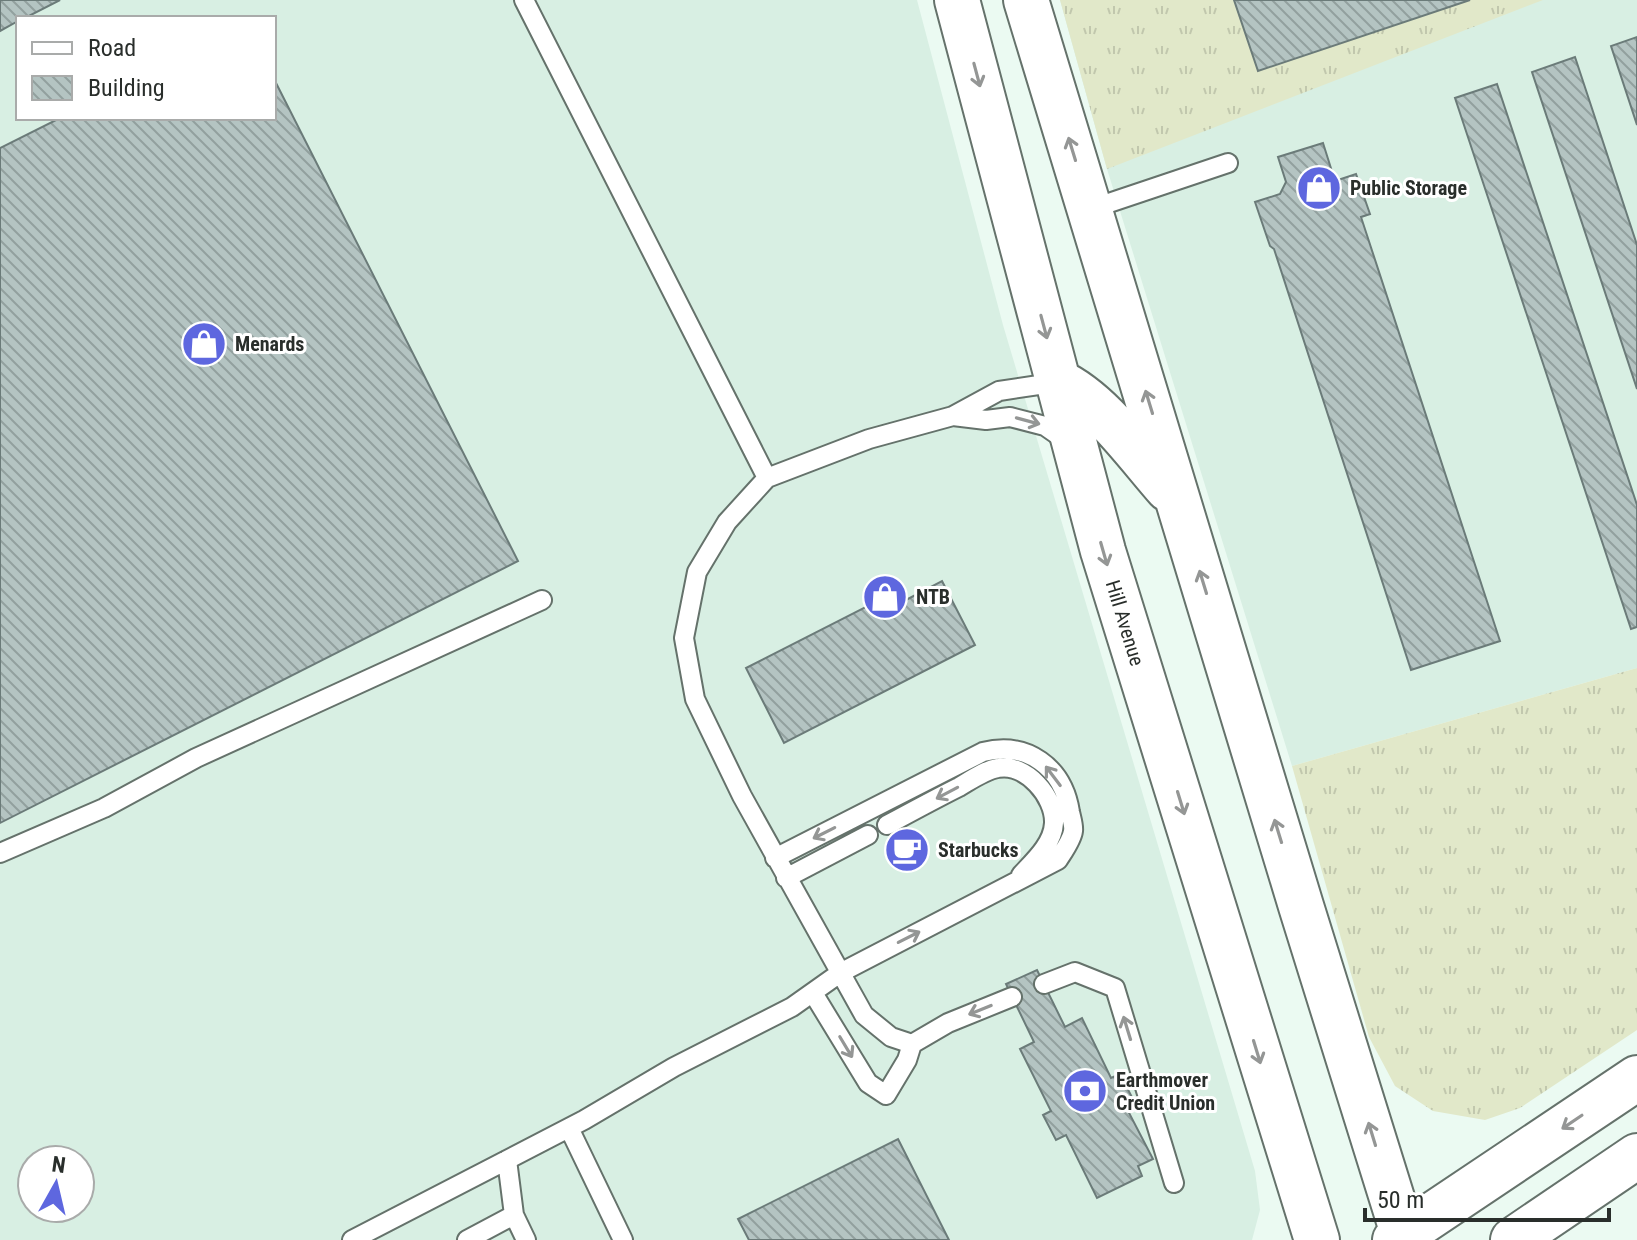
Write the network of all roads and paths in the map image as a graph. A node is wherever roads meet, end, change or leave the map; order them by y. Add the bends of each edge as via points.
1 (524, 0) edge
2 (957, 0) edge
3 (1026, 0) edge
4 (1228, 163) dead end
5 (1091, 209) junction
6 (1059, 382) junction
7 (953, 416) junction
8 (1076, 448) junction
9 (767, 478) junction
10 (1179, 503) junction
11 (542, 600) dead end
12 (887, 825) dead end
13 (868, 835) dead end
14 (0, 853) edge
15 (775, 858) junction
16 (786, 878) junction
17 (1014, 884) junction
18 (840, 973) junction
19 (1044, 984) dead end
20 (813, 993) junction
21 (1012, 997) dead end
22 (912, 1044) junction
23 (1637, 1078) edge
24 (569, 1128) junction
25 (1637, 1156) edge
26 (507, 1160) junction
27 (1174, 1183) dead end
28 (514, 1215) junction
29 (1401, 1238) edge
30 (352, 1240) edge
31 (467, 1240) edge
32 (526, 1240) edge
33 (623, 1240) edge
34 (1317, 1240) edge
35 (1513, 1240) edge

1 - 9 lane
2 -> 6 main road, Hill Avenue
5 -> 3 main road
4 - 5 lane
10 -> 5 main road
6 - 7 lane via 999,391
6 - 8 main road, Hill Avenue
6 - 10 main road via 1078,392
7 -> 8 lane via 1010,417 1045,426
7 - 9 lane via 869,439
8 -> 34 main road, Hill Avenue
9 - 15 lane via 727,522 697,572 684,638 695,699
29 -> 10 main road
11 - 14 lane
17 -> 12 lane via 1047,845 1054,822 1035,780 1014,769 980,775
13 - 16 lane
15 - 16 lane
17 -> 15 lane via 1058,860 1073,831 1059,780 1040,760 1001,747
16 - 18 lane
18 -> 17 lane
18 - 20 lane
18 - 22 lane via 864,1015 891,1037
27 -> 19 lane via 1115,988 1075,972
20 -> 22 lane via 868,1083 886,1095
20 - 24 lane
21 -> 22 lane
23 -> 29 main road
24 - 26 lane
24 - 33 lane
25 - 35 main road
26 - 28 lane
26 - 30 lane
28 - 31 lane
28 - 32 lane

